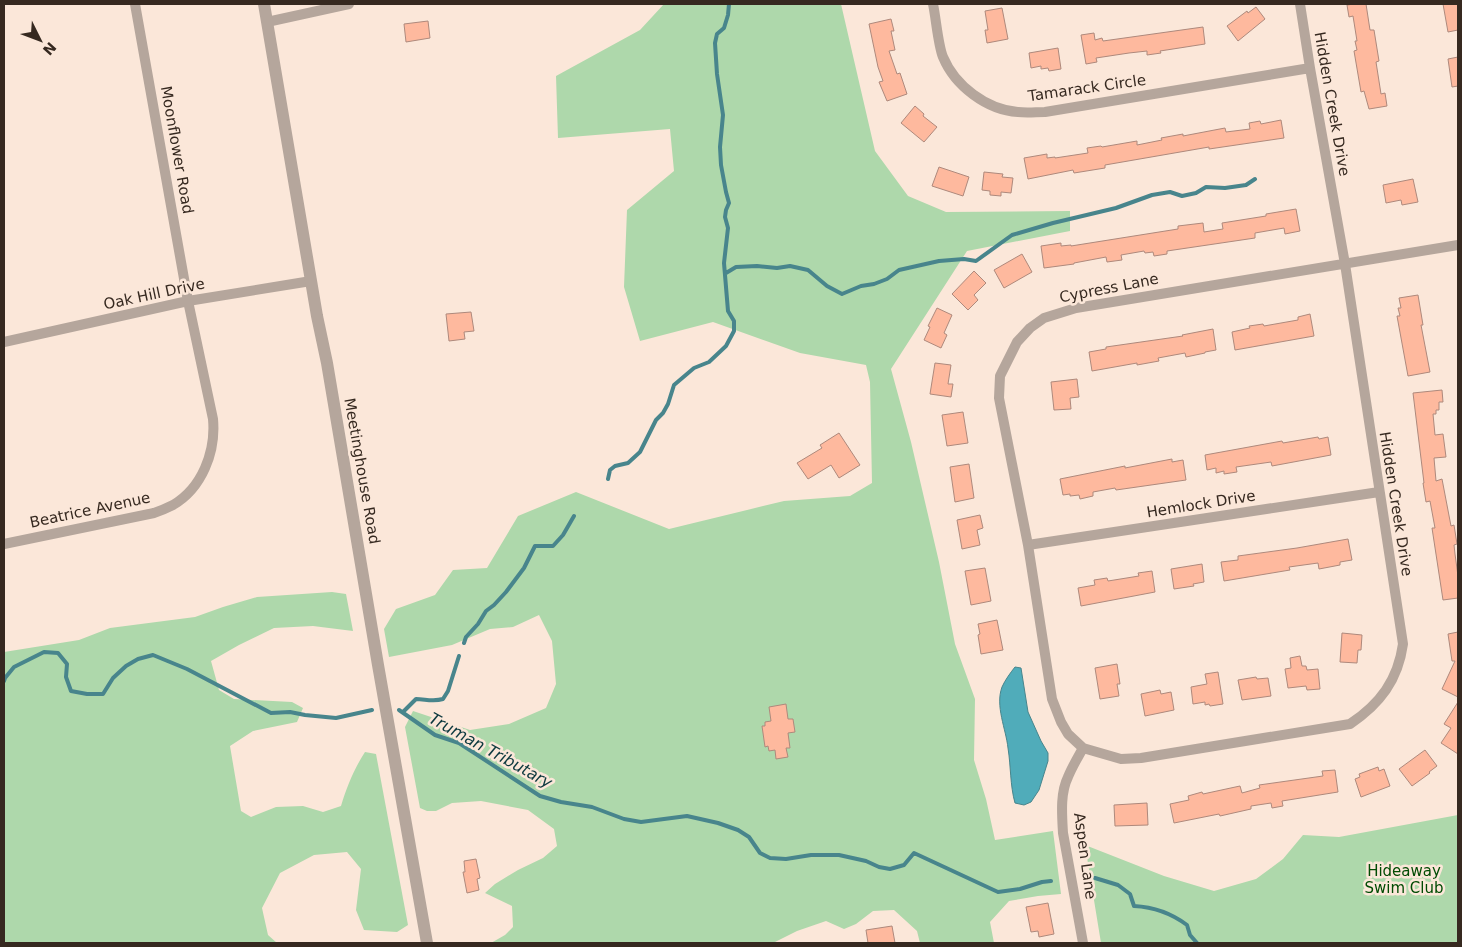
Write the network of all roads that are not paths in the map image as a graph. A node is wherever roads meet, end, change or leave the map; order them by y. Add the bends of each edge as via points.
1 (135, 4) edge
2 (264, 4) edge
3 (349, 4) edge
4 (933, 4) edge
5 (1300, 4) edge
6 (267, 22) junction
7 (1310, 68) junction
8 (1458, 245) edge
9 (1345, 264) junction
10 (311, 281) junction
11 (188, 301) junction
12 (4, 342) edge
13 (1379, 492) junction
14 (4, 544) edge
15 (1028, 545) junction
16 (1083, 748) junction
17 (427, 943) edge
18 (1083, 943) edge

1 - 11 street, Moonflower Road
2 - 6 street, Meetinghouse Road
3 - 6 street
4 - 7 street, Tamarack Circle via 942,56 959,82 992,105 1017,112 1046,112
5 - 7 street, Hidden Creek Drive
6 - 10 street, Meetinghouse Road
7 - 9 street, Hidden Creek Drive
8 - 9 street, Cypress Lane
9 - 13 street, Hidden Creek Drive
9 - 15 street, Cypress Lane via 1076,308 1044,318 1030,328 1017,342 1000,376 999,398
10 - 11 street, Oak Hill Drive
10 - 17 street, Meetinghouse Road
11 - 12 street, Oak Hill Drive
11 - 14 street, Beatrice Avenue via 214,433 209,457 197,483 174,504 154,513
13 - 15 street, Hemlock Drive
13 - 16 street, Hidden Creek Drive via 1403,644 1395,674 1378,702 1350,724 1141,758 1121,759
15 - 16 street, Cypress Lane via 1052,699 1060,722
16 - 18 street, Aspen Lane via 1067,778 1062,817

